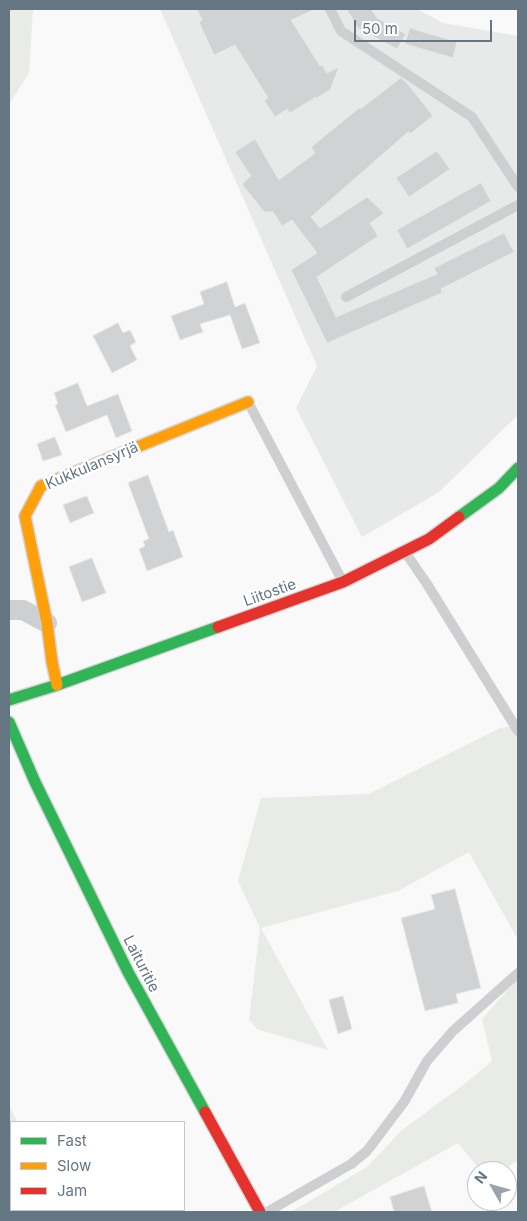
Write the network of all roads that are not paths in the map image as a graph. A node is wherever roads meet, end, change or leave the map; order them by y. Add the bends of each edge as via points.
1 (330, 9) edge
2 (518, 187) edge
3 (518, 205) edge
4 (346, 297) dead end
5 (248, 402) joint
6 (518, 468) edge
7 (404, 551) junction
8 (343, 582) junction
9 (9, 610) edge
10 (47, 623) junction
11 (57, 685) junction
12 (9, 700) edge
13 (9, 722) edge
14 (518, 731) edge
15 (518, 973) edge
16 (260, 1212) edge
17 (267, 1212) edge

1 - 2 lane via 341,31 472,117
3 - 4 lane
5 - 8 lane
5 - 10 street, Kukkulansyrjä via 41,486 25,516
6 - 7 street, Liitostie via 499,488 429,539
7 - 8 street, Liitostie
7 - 14 lane
8 - 11 street, Liitostie
9 - 10 street via 23,610
10 - 11 street, Kukkulansyrjä
11 - 12 street, Liitostie
13 - 16 street, Laituritie via 128,972
15 - 17 lane via 452,1031 427,1061 404,1102 367,1151 351,1164

